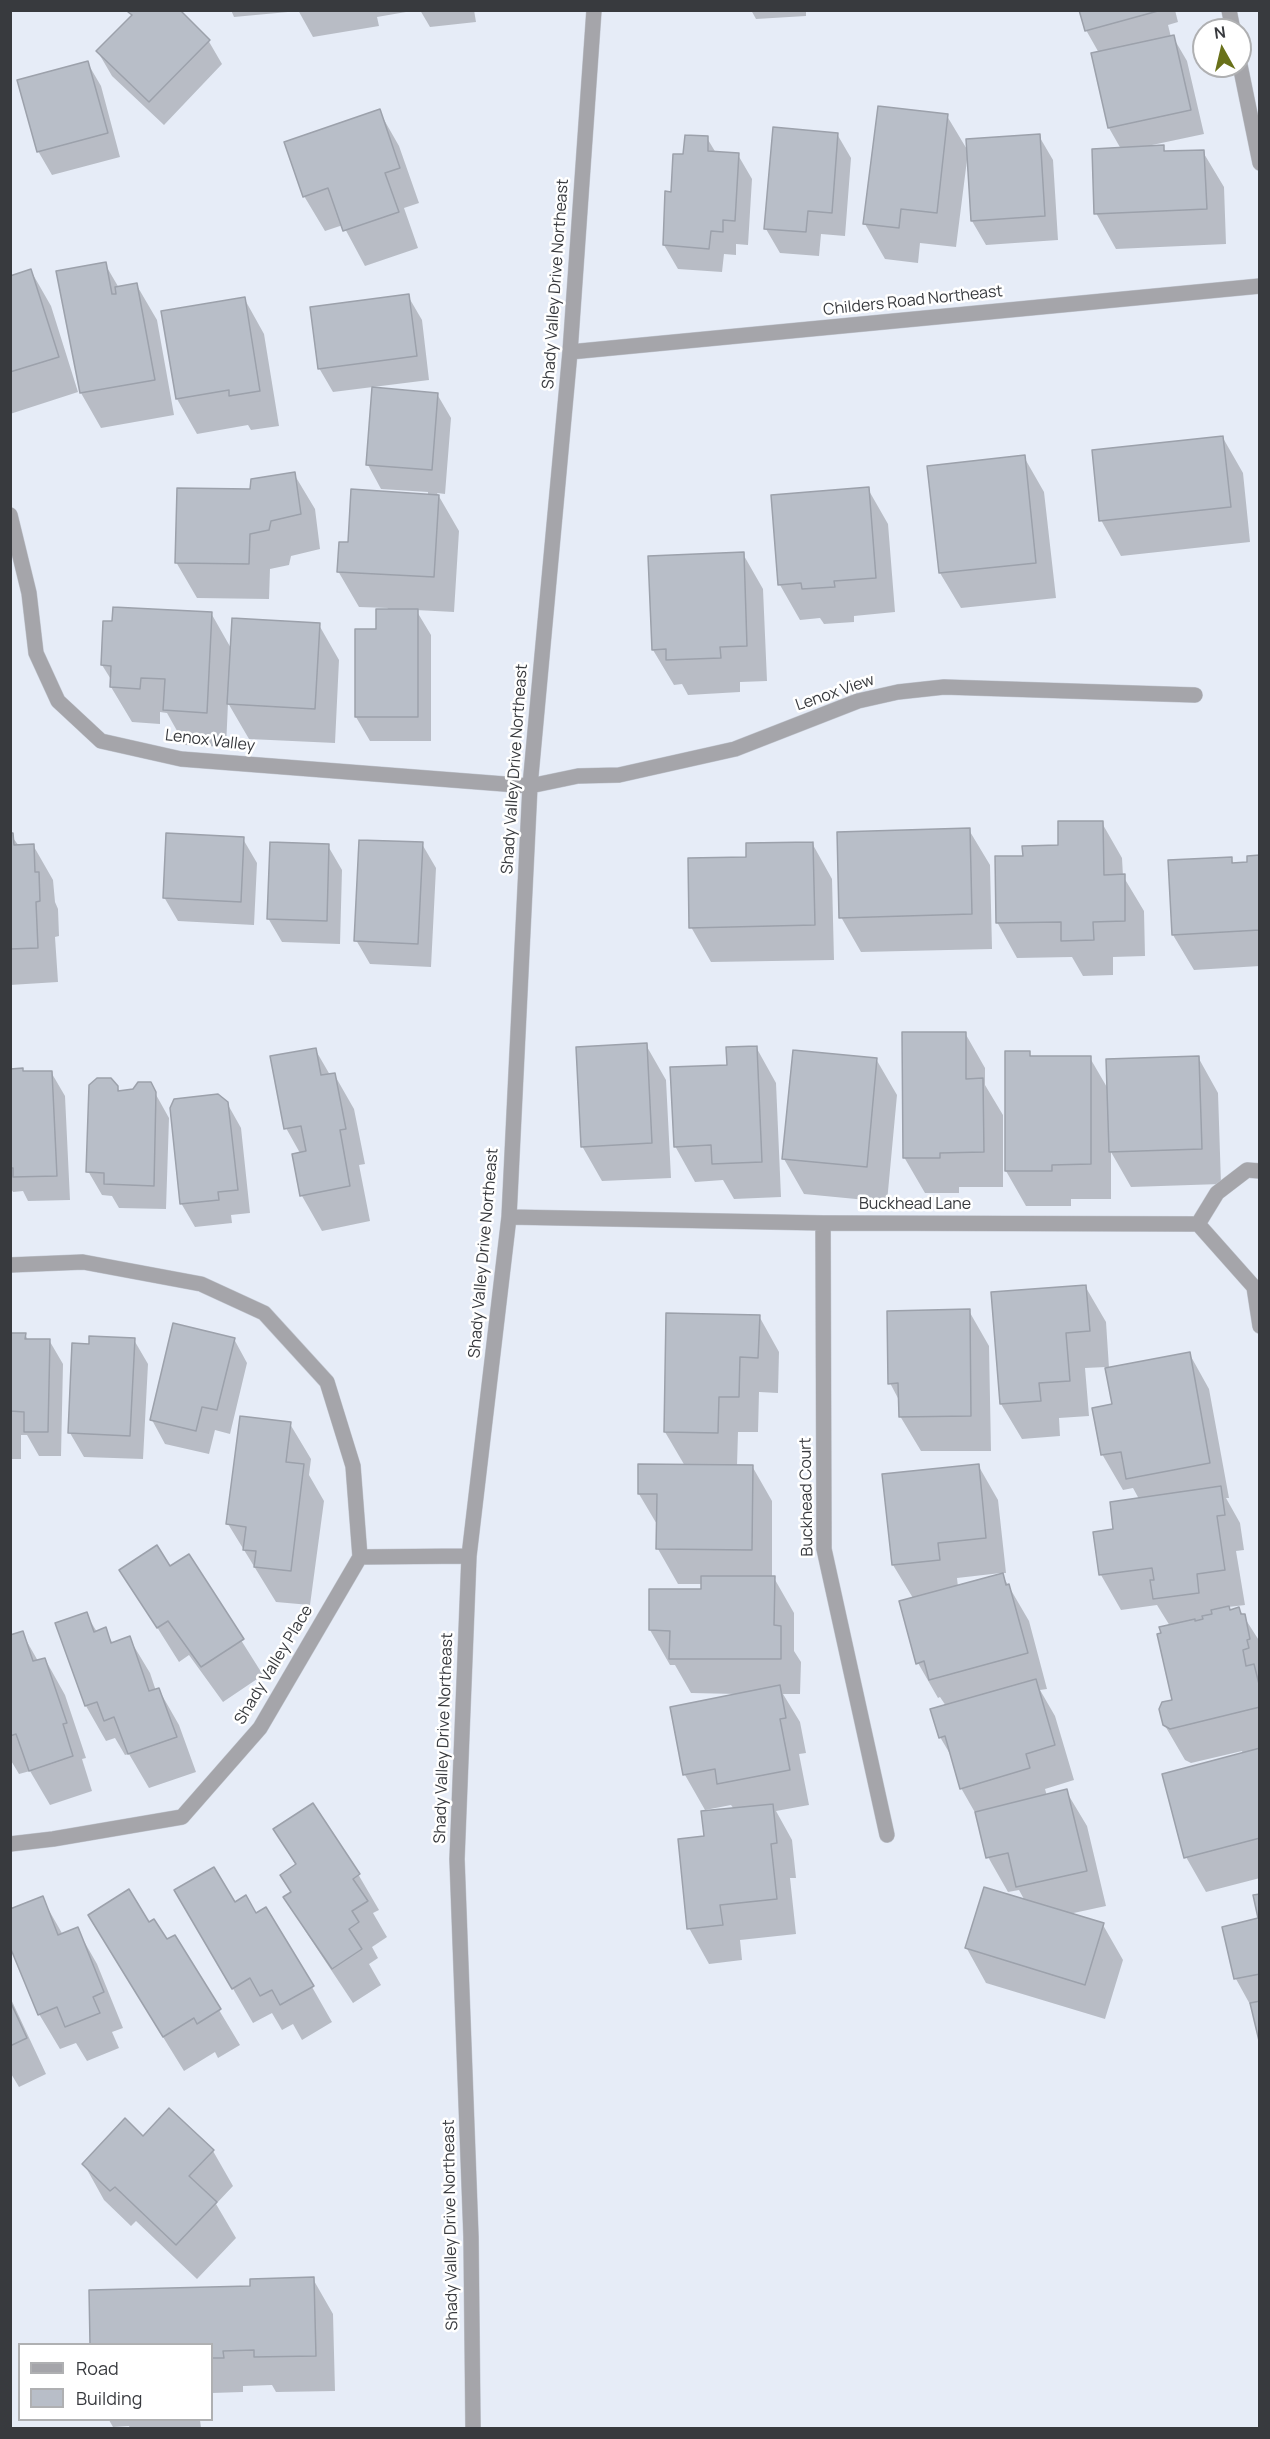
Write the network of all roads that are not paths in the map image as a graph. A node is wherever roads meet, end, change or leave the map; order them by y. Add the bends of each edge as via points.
1 (594, 10) edge
2 (1243, 78) edge
3 (1260, 164) edge
4 (1260, 286) edge
5 (570, 352) junction
6 (10, 516) edge
7 (1195, 695) dead end
8 (530, 786) junction
9 (1260, 1171) edge
10 (509, 1217) junction
11 (824, 1223) junction
12 (1198, 1224) junction
13 (10, 1265) edge
14 (1257, 1286) edge
15 (1260, 1326) edge
16 (469, 1556) junction
17 (360, 1557) junction
18 (887, 1835) dead end
19 (10, 1844) edge
20 (473, 2428) edge

1 - 5 street, Shady Valley Drive Northeast
2 - 3 street
4 - 5 street, Childers Road Northeast
5 - 8 street, Shady Valley Drive Northeast
6 - 8 street, Lenox Valley via 29,593 36,653 58,701 101,741 182,759
7 - 8 street, Lenox View via 944,687 898,692 858,700 735,749 619,774 578,776
8 - 10 street, Shady Valley Drive Northeast
9 - 12 street via 1247,1170 1217,1193
10 - 11 street, Buckhead Lane
10 - 16 street, Shady Valley Drive Northeast
11 - 12 street, Buckhead Lane
11 - 18 street, Buckhead Court via 824,1549
12 - 14 street
13 - 17 street via 83,1262 201,1284 264,1313 327,1382 353,1466
14 - 15 street
16 - 17 street
16 - 20 street, Shady Valley Drive Northeast via 458,1858 471,2237
17 - 19 street, Shady Valley Place via 260,1728 182,1816

